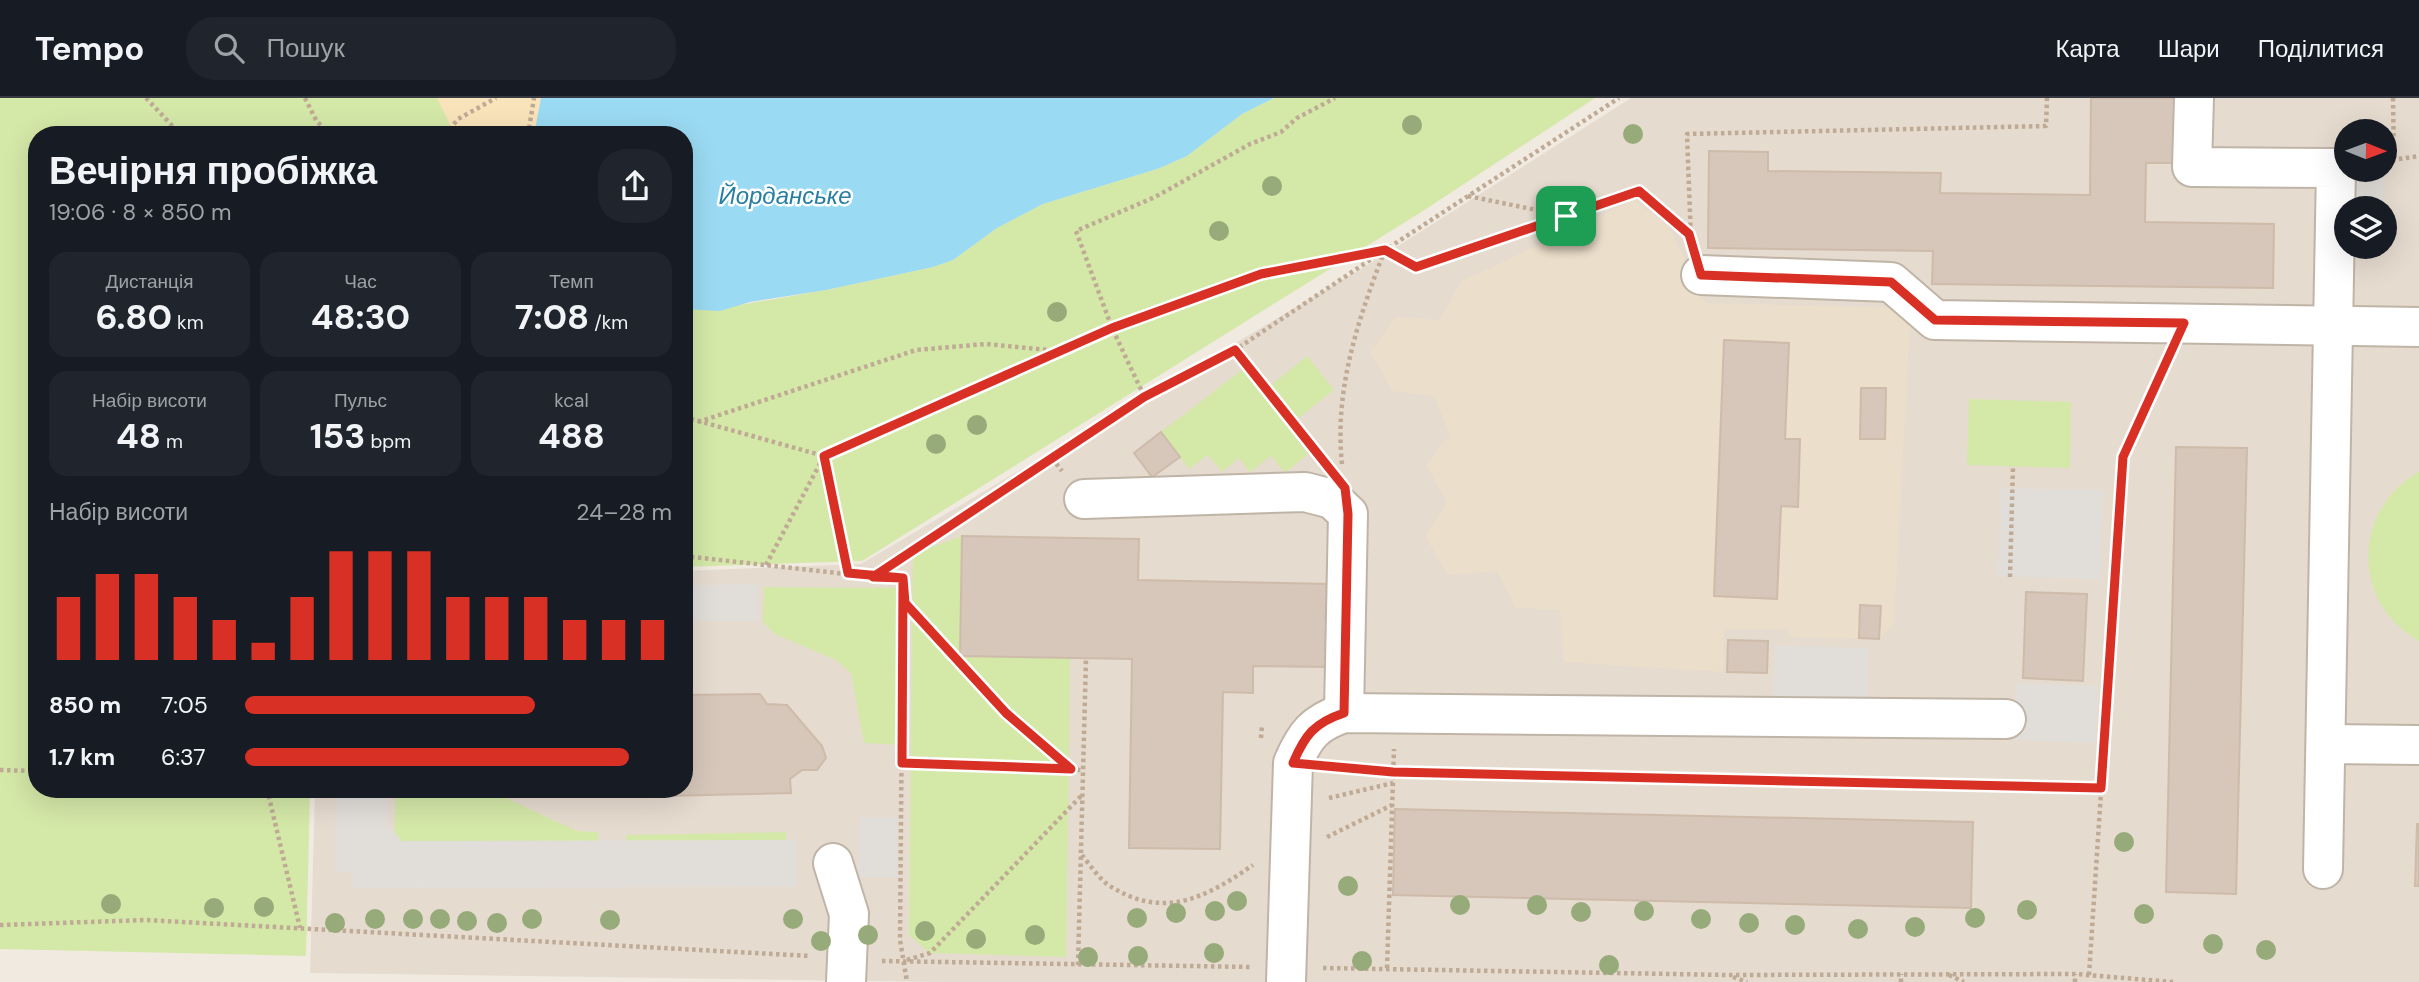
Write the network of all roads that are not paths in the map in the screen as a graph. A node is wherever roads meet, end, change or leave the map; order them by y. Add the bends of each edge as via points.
1 (2194, 98) edge
2 (1701, 275) road end
3 (2333, 326) junction
4 (2419, 327) edge
5 (1084, 499) dead end
6 (1344, 713) junction
7 (2006, 719) dead end
8 (2326, 744) junction
9 (2419, 745) edge
10 (834, 863) dead end
11 (2323, 869) dead end
12 (846, 982) edge
13 (1286, 982) edge

1 - 3 lane via 2192,167 2336,168
2 - 3 lane via 1891,282 1935,320
3 - 4 lane
3 - 8 lane
5 - 6 lane via 1306,492 1346,501
6 - 7 lane
6 - 13 lane via 1321,720 1302,742 1293,763 1292,807 1274,858
8 - 9 lane
8 - 11 lane
10 - 12 lane via 849,914

